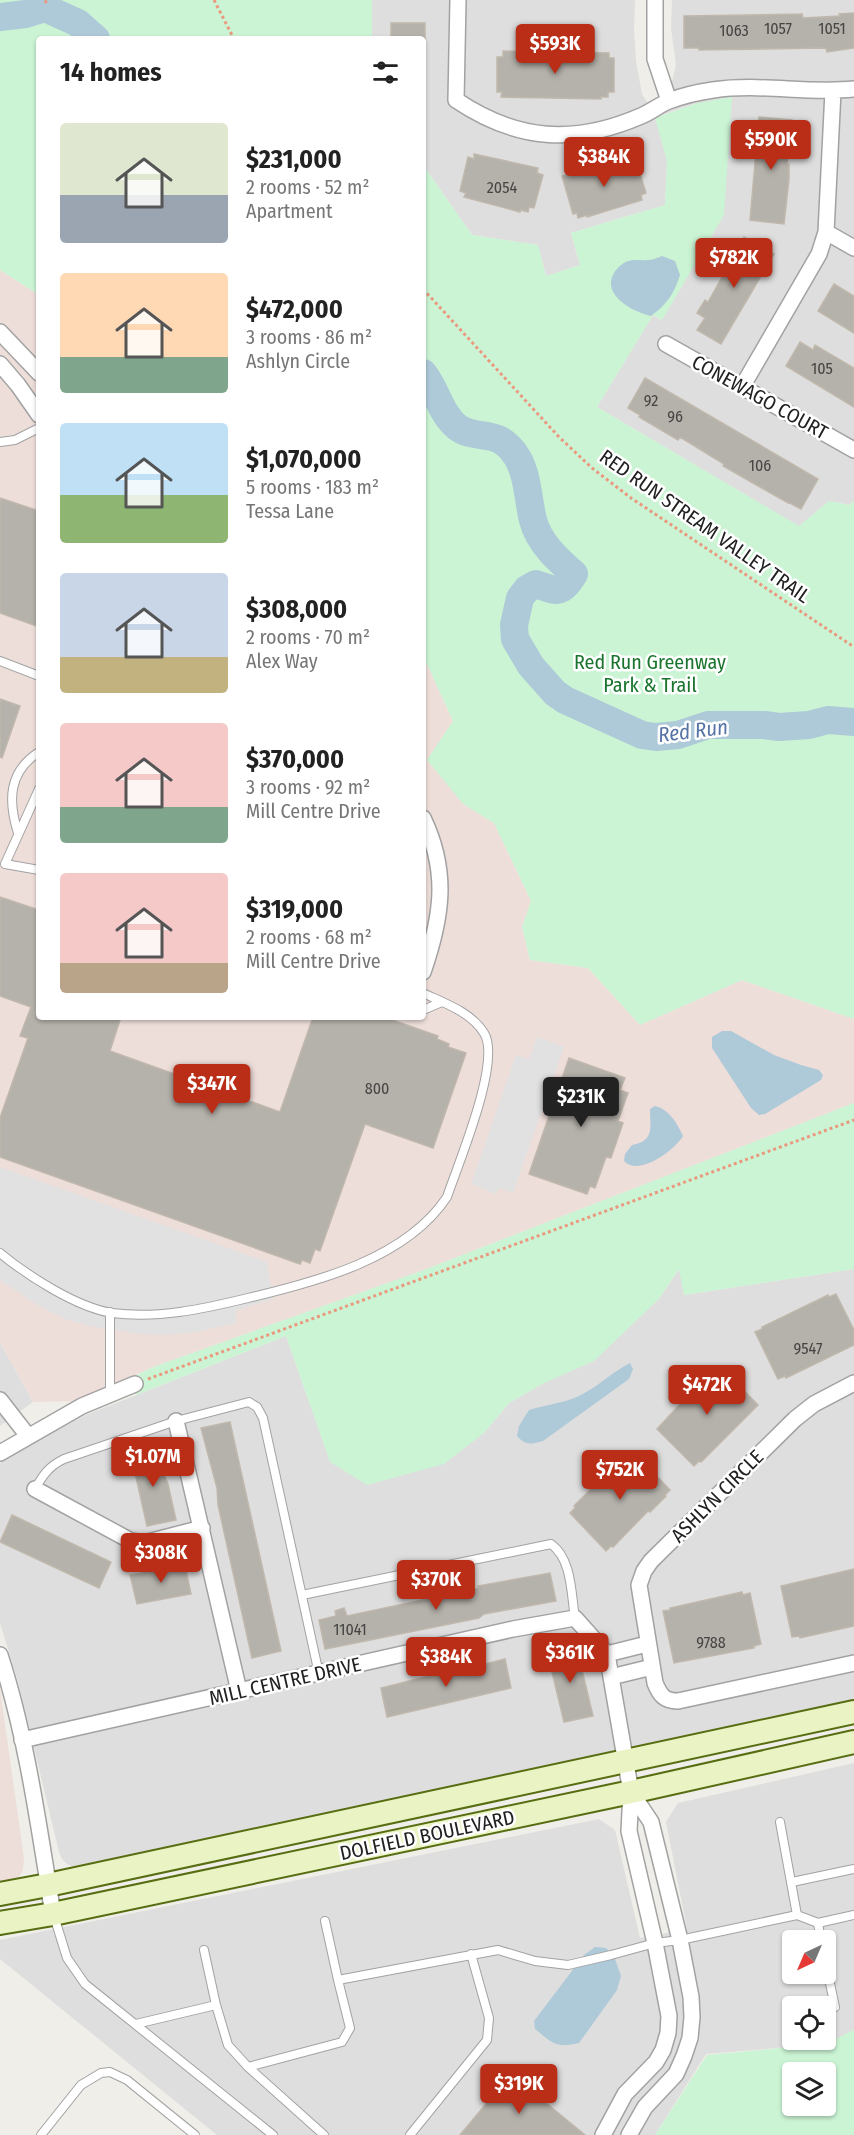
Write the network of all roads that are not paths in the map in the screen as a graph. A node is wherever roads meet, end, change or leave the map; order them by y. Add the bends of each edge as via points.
1 (458, 0) edge
2 (655, 0) edge
3 (854, 89) edge
4 (833, 91) junction
5 (669, 101) junction
6 (826, 232) junction
7 (854, 248) edge
8 (0, 332) edge
9 (666, 344) dead end
10 (0, 364) edge
11 (36, 370) edge
12 (742, 387) junction
13 (36, 411) edge
14 (36, 430) edge
15 (0, 442) edge
16 (854, 450) edge
17 (0, 661) edge
18 (36, 675) edge
19 (36, 755) edge
20 (36, 795) edge
21 (426, 824) edge
22 (18, 833) junction
23 (3, 866) edge
24 (36, 870) edge
25 (426, 962) edge
26 (426, 994) edge
27 (442, 1002) junction
28 (426, 1009) edge
29 (0, 1253) edge
30 (110, 1312) junction
31 (854, 1383) edge
32 (135, 1384) road end
33 (110, 1394) junction
34 (0, 1400) edge
35 (176, 1421) junction
36 (28, 1436) junction
37 (0, 1453) edge
38 (35, 1489) joint
39 (202, 1528) junction
40 (302, 1595) junction
41 (575, 1618) junction
42 (647, 1644) junction
43 (607, 1654) junction
44 (0, 1655) edge
45 (854, 1663) edge
46 (652, 1667) junction
47 (318, 1674) junction
48 (611, 1677) junction
49 (239, 1691) junction
50 (854, 1712) edge
51 (22, 1740) junction
52 (854, 1742) edge
53 (627, 1762) junction
54 (631, 1792) junction
55 (780, 1822) dead end
56 (854, 1869) edge
57 (792, 1882) junction
58 (48, 1885) junction
59 (0, 1894) edge
60 (53, 1914) junction
61 (797, 1915) junction
62 (854, 1915) edge
63 (325, 1921) dead end
64 (0, 1923) edge
65 (818, 1923) junction
66 (819, 1930) edge
67 (680, 1940) junction
68 (655, 1943) junction
69 (204, 1950) dead end
70 (471, 1954) junction
71 (338, 1980) junction
72 (216, 2005) junction
73 (136, 2024) junction
74 (249, 2067) junction
75 (41, 2135) edge
76 (195, 2135) edge
77 (273, 2135) edge
78 (324, 2135) edge
79 (410, 2135) edge
80 (603, 2135) edge
81 (629, 2135) edge

1 - 5 street via 456,100 478,115 531,133 588,134 643,115
2 - 5 street via 656,59
3 - 4 street
4 - 5 street via 746,87 712,90
4 - 6 street
6 - 7 street
6 - 12 street via 819,254
8 - 11 street
9 - 12 street, CONEWAGO COURT
10 - 13 street
12 - 16 street, CONEWAGO COURT
14 - 15 lane via 15,440
17 - 18 lane
19 - 22 lane via 24,765 15,782 11,800
20 - 22 lane
21 - 25 street via 438,860 441,887 440,908
22 - 23 lane
23 - 24 lane
26 - 27 lane
27 - 28 lane
27 - 30 lane via 458,1010 485,1034 489,1067 447,1197 419,1228 391,1247 312,1282 170,1314
29 - 30 lane via 44,1285
30 - 33 lane
31 - 42 street, ASHLYN CIRCLE via 804,1411 651,1561 639,1585
32 - 33 street
33 - 36 street
34 - 36 street
35 - 38 lane via 52,1465
35 - 39 street
35 - 40 lane via 249,1402 257,1407 263,1418
36 - 37 street
38 - 39 street via 131,1541 144,1543
39 - 49 street
40 - 41 lane via 551,1544 565,1560
40 - 47 lane
41 - 43 street
41 - 47 street, MILL CENTRE DRIVE
42 - 43 street
42 - 46 street, ASHLYN CIRCLE
43 - 48 street
44 - 51 street
45 - 46 street, ASHLYN CIRCLE via 671,1701 658,1691
46 - 48 street
47 - 49 street, MILL CENTRE DRIVE
48 - 53 street
49 - 51 street, MILL CENTRE DRIVE
50 - 53 main road, DOLFIELD BOULEVARD
51 - 58 street
52 - 54 main road, DOLFIELD BOULEVARD
53 - 54 street
53 - 58 main road, DOLFIELD BOULEVARD
54 - 60 main road, DOLFIELD BOULEVARD
54 - 67 street via 651,1822
54 - 68 street via 629,1831
55 - 57 lane
56 - 57 lane
57 - 61 lane
58 - 59 main road, DOLFIELD BOULEVARD
58 - 60 street
60 - 64 main road, DOLFIELD BOULEVARD
60 - 73 lane via 74,1970
61 - 65 lane
61 - 67 lane
62 - 65 lane
63 - 71 lane
65 - 66 lane
67 - 68 lane
67 - 81 street via 691,1997 690,2038 676,2074 645,2107
68 - 70 lane via 568,1965 535,1961 498,1950
68 - 80 street via 669,2016 668,2033 656,2062 625,2094
69 - 72 lane
70 - 71 lane
70 - 79 lane via 489,2018 488,2040
71 - 74 lane via 350,2028 342,2042
72 - 73 lane
72 - 74 lane via 228,2045
73 - 77 lane
74 - 78 lane
75 - 76 lane via 81,2085 110,2072 127,2080

